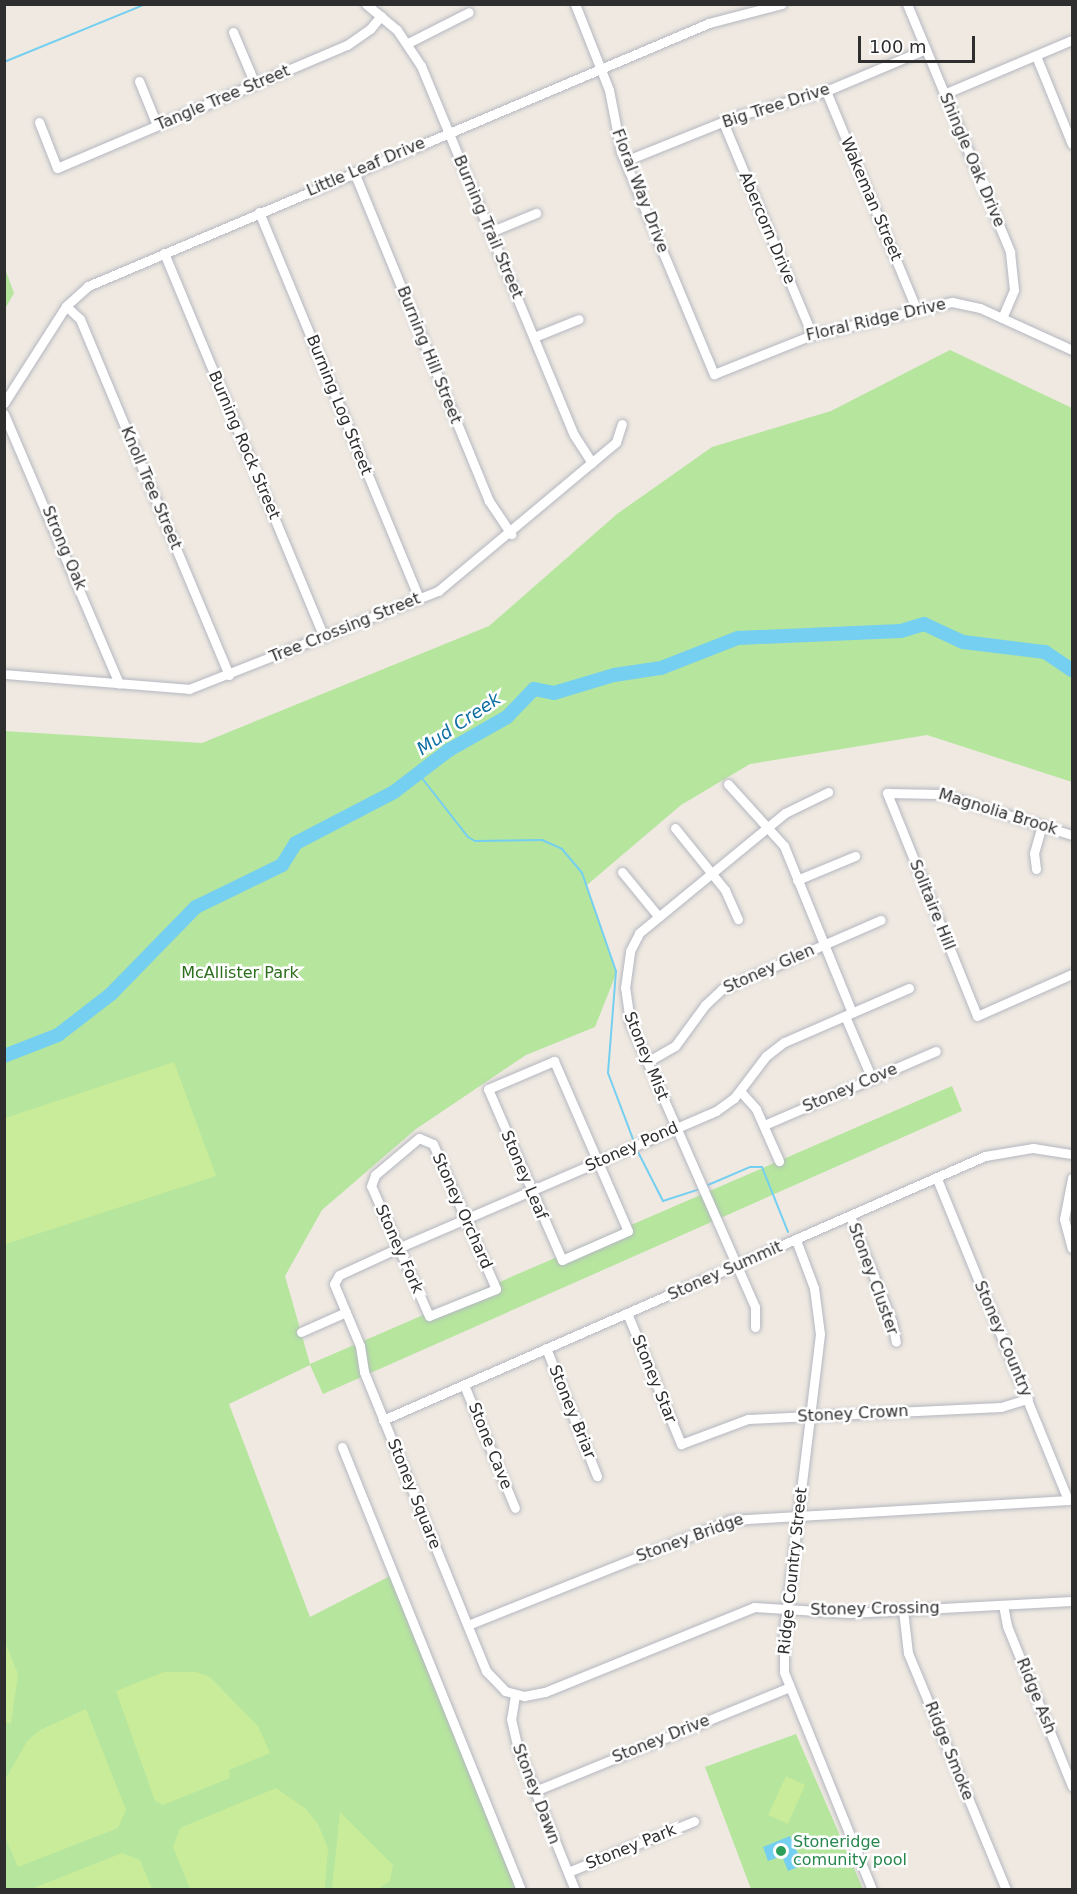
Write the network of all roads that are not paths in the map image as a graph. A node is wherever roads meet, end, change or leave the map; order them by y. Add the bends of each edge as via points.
1 (366, 4) edge
2 (575, 4) edge
3 (782, 4) edge
4 (907, 4) edge
5 (469, 12) dead end
6 (381, 16) junction
7 (233, 32) dead end
8 (1072, 40) edge
9 (408, 44) junction
10 (926, 49) junction
11 (1036, 56) junction
12 (602, 68) junction
13 (139, 81) dead end
14 (255, 84) junction
15 (826, 91) junction
16 (944, 94) junction
17 (39, 122) dead end
18 (723, 122) junction
19 (157, 126) junction
20 (449, 132) junction
21 (1072, 144) edge
22 (625, 161) junction
23 (354, 172) junction
24 (259, 212) junction
25 (536, 213) dead end
26 (490, 232) junction
27 (164, 253) junction
28 (66, 306) junction
29 (916, 308) junction
30 (1002, 318) junction
31 (579, 319) dead end
32 (812, 335) junction
33 (534, 337) junction
34 (1072, 350) edge
35 (714, 374) joint
36 (4, 403) edge
37 (4, 414) edge
38 (622, 424) dead end
39 (592, 463) junction
40 (511, 534) junction
41 (419, 599) junction
42 (324, 637) junction
43 (4, 674) edge
44 (229, 675) junction
45 (119, 684) junction
46 (728, 784) dead end
47 (828, 792) dead end
48 (887, 793) joint
49 (1042, 825) junction
50 (675, 828) dead end
51 (766, 828) junction
52 (1072, 835) edge
53 (855, 856) dead end
54 (1036, 869) dead end
55 (622, 872) dead end
56 (711, 872) junction
57 (797, 880) junction
58 (659, 917) junction
59 (738, 919) dead end
60 (881, 920) dead end
61 (824, 944) junction
62 (1072, 975) edge
63 (909, 987) dead end
64 (849, 1014) junction
65 (936, 1051) dead end
66 (647, 1062) junction
67 (872, 1079) junction
68 (740, 1091) junction
69 (764, 1125) junction
70 (676, 1128) junction
71 (1072, 1154) edge
72 (779, 1161) dead end
73 (598, 1162) junction
74 (1072, 1178) edge
75 (937, 1179) junction
76 (371, 1181) joint
77 (530, 1191) junction
78 (850, 1216) junction
79 (464, 1219) junction
80 (796, 1240) junction
81 (398, 1248) junction
82 (1072, 1248) edge
83 (737, 1266) junction
84 (335, 1279) joint
85 (346, 1312) junction
86 (627, 1313) junction
87 (429, 1316) joint
88 (755, 1327) dead end
89 (301, 1332) dead end
90 (896, 1342) dead end
91 (546, 1348) junction
92 (464, 1384) junction
93 (1028, 1399) junction
94 (810, 1417) junction
95 (383, 1419) junction
96 (681, 1444) joint
97 (342, 1447) dead end
98 (597, 1476) dead end
99 (1068, 1500) joint
100 (515, 1508) dead end
101 (798, 1513) junction
102 (1072, 1601) edge
103 (1003, 1605) junction
104 (786, 1609) junction
105 (903, 1610) junction
106 (468, 1625) junction
107 (788, 1688) junction
108 (516, 1695) junction
109 (1072, 1786) edge
110 (534, 1791) junction
111 (694, 1821) dead end
112 (568, 1872) junction
113 (521, 1890) edge
114 (575, 1890) edge
115 (872, 1890) edge
116 (1006, 1890) edge

1 - 6 street, Burning Trail Street
2 - 12 street, Floral Way Drive
3 - 12 street, Little Leaf Drive via 709,23
4 - 10 street, Shingle Oak Drive
5 - 9 street
6 - 9 street, Burning Trail Street
6 - 14 street, Tangle Tree Street via 353,42
7 - 14 street
8 - 11 street
9 - 20 street, Burning Trail Street
10 - 15 street, Big Tree Drive
10 - 16 street, Shingle Oak Drive
11 - 16 street
11 - 21 street
12 - 20 street, Little Leaf Drive
12 - 22 street, Floral Way Drive
13 - 19 street
14 - 19 street, Tangle Tree Street
15 - 18 street, Big Tree Drive
15 - 29 street, Wakeman Street
16 - 30 street, Shingle Oak Drive via 1012,260 1014,290
17 - 19 street, Tangle Tree Street via 57,168
18 - 22 street, Big Tree Drive
18 - 32 street, Abercorn Drive
20 - 23 street, Little Leaf Drive
20 - 26 street, Burning Trail Street
22 - 35 street, Floral Way Drive
23 - 24 street, Little Leaf Drive
23 - 40 street, Burning Hill Street via 489,501
24 - 27 street, Little Leaf Drive
24 - 41 street, Burning Log Street
25 - 26 street
26 - 33 street, Burning Trail Street
27 - 28 street, Little Leaf Drive via 88,286
27 - 42 street, Burning Rock Street
28 - 36 street, Little Leaf Drive
28 - 44 street, Knoll Tree Street via 80,319
29 - 30 street, Floral Ridge Drive via 962,303
29 - 32 street, Floral Ridge Drive
30 - 34 street, Floral Ridge Drive
31 - 33 street
32 - 35 street, Floral Ridge Drive
33 - 39 street, Burning Trail Street via 574,435
37 - 45 street, Strong Oak
38 - 39 street, Tree Crossing Street via 620,437
39 - 40 street, Tree Crossing Street
40 - 41 street, Tree Crossing Street via 456,580
41 - 42 street, Tree Crossing Street
42 - 44 street, Tree Crossing Street
43 - 45 street, Tree Crossing Street
44 - 45 street, Tree Crossing Street via 189,689
46 - 51 street
47 - 51 street, Stoney Mist via 797,805
48 - 49 street, Magnolia Brook via 940,794
48 - 62 street, Solitaire Hill via 977,1016
49 - 52 street, Magnolia Brook
49 - 54 street via 1034,853
50 - 56 street
51 - 56 street, Stoney Mist
51 - 57 street via 784,846
53 - 57 street
55 - 58 street
56 - 58 street, Stoney Mist
56 - 59 street via 725,890
57 - 61 street
58 - 66 street, Stoney Mist via 632,945 625,988 630,1022
60 - 61 street, Stoney Glen
61 - 64 street
61 - 66 street, Stoney Glen via 722,989 675,1046
63 - 64 street, Stoney Pond
64 - 67 street
64 - 68 street, Stoney Pond via 772,1050
65 - 67 street, Stoney Cove
66 - 70 street, Stoney Mist
67 - 69 street, Stoney Cove
68 - 69 street
68 - 70 street, Stoney Pond via 716,1111
69 - 72 street
70 - 73 street, Stoney Pond
70 - 83 street, Stoney Mist
71 - 75 street, Stoney Summit via 1050,1149 1005,1151
73 - 77 street, Stoney Pond
73 - 77 street, Stoney Leaf via 628,1231 562,1260
73 - 77 street, Stoney Leaf via 554,1061 488,1089
74 - 82 street via 1064,1219
75 - 78 street, Stoney Summit
75 - 93 street, Stoney Country
76 - 79 street, Stoney Orchard via 422,1138 433,1144
76 - 81 street, Stoney Fork
77 - 79 street, Stoney Pond
78 - 80 street, Stoney Summit
78 - 90 street, Stoney Cluster via 892,1322
79 - 81 street, Stoney Pond
79 - 87 street, Stoney Orchard via 496,1289
80 - 83 street, Stoney Summit
80 - 94 street, Ridge Country Street via 814,1288 819,1317
81 - 84 street, Stoney Pond
81 - 87 street, Stoney Fork
83 - 86 street, Stoney Summit
83 - 88 street, Stoney Mist via 757,1314
84 - 85 street, Stoney Square
85 - 89 street
85 - 95 street, Stoney Square
86 - 91 street, Stoney Summit
86 - 96 street, Stoney Star
91 - 92 street, Stoney Summit
91 - 98 street, Stoney Briar
92 - 95 street, Stoney Summit
92 - 100 street, Stone Cave
93 - 94 street, Stoney Crown via 1001,1407
93 - 99 street, Stoney Country
94 - 96 street, Stoney Crown via 748,1419
94 - 101 street, Ridge Country Street
95 - 106 street, Stoney Square
97 - 113 street
99 - 101 street, Stoney Bridge
101 - 104 street, Ridge Country Street
101 - 106 street, Stoney Bridge via 731,1520
102 - 103 street, Stoney Crossing
103 - 105 street, Stoney Crossing
103 - 109 street, Ridge Ash via 1006,1626
104 - 105 street, Stoney Crossing via 822,1613
104 - 107 street, Ridge Country Street via 783,1660
104 - 108 street, Stoney Crossing via 744,1609 545,1692
105 - 116 street, Ridge Smoke via 908,1653
106 - 108 street, Stoney Square via 491,1680
107 - 110 street, Stoney Drive
107 - 115 street, Ridge Country Street
108 - 110 street, Stoney Dawn via 511,1719
110 - 112 street, Stoney Dawn
111 - 112 street, Stoney Park
112 - 114 street, Stoney Dawn

